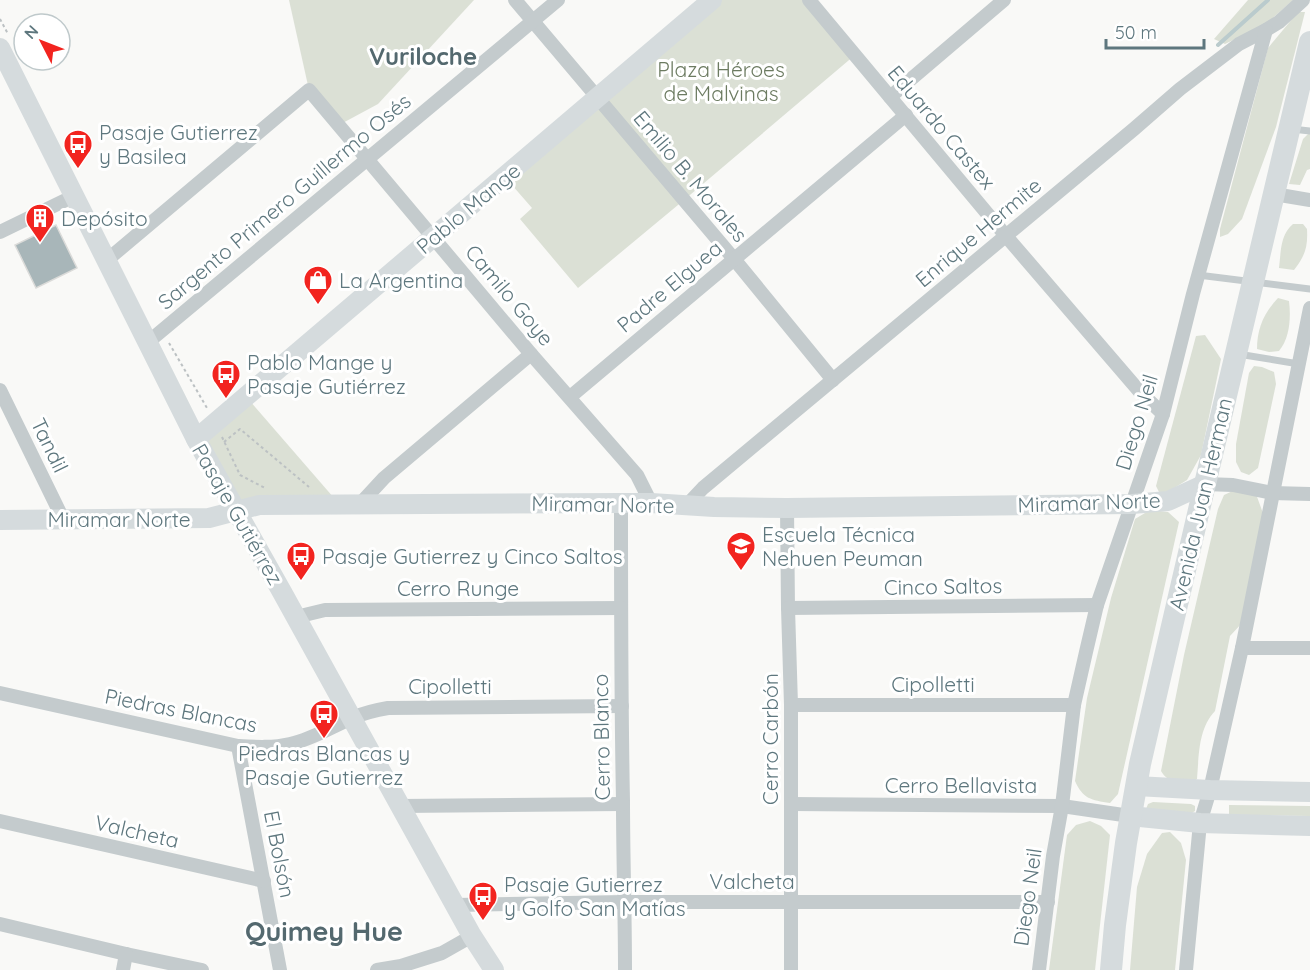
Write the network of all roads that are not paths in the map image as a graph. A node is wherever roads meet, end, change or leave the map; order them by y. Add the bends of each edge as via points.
1 (515, 0) edge
2 (558, 0) edge
3 (712, 0) edge
4 (809, 0) edge
5 (1004, 0) edge
6 (1303, 0) edge
7 (533, 21) junction
8 (1266, 30) junction
9 (1310, 42) edge
10 (0, 48) edge
11 (890, 97) junction
12 (597, 98) junction
13 (906, 115) junction
14 (1300, 130) edge
15 (368, 158) junction
16 (1274, 194) junction
17 (74, 196) junction
18 (1310, 200) edge
19 (0, 232) edge
20 (1006, 236) junction
21 (433, 238) junction
22 (734, 259) junction
23 (107, 260) junction
24 (1198, 275) junction
25 (1253, 281) junction
26 (1310, 289) edge
27 (1310, 308) edge
28 (147, 343) junction
29 (531, 354) junction
30 (1236, 354) junction
31 (1299, 364) junction
32 (833, 380) junction
33 (0, 390) edge
34 (570, 397) junction
35 (1163, 414) junction
36 (195, 440) junction
37 (1204, 484) junction
38 (1272, 493) junction
39 (1310, 494) edge
40 (621, 503) junction
41 (651, 503) junction
42 (360, 504) junction
43 (1132, 504) junction
44 (687, 505) junction
45 (788, 508) junction
46 (237, 511) junction
47 (63, 519) junction
48 (0, 520) edge
49 (1097, 605) junction
50 (621, 608) junction
51 (788, 608) junction
52 (296, 617) junction
53 (1242, 648) junction
54 (1310, 648) edge
55 (0, 693) edge
56 (791, 705) junction
57 (1074, 705) junction
58 (622, 706) junction
59 (352, 718) junction
60 (238, 746) junction
61 (1136, 786) junction
62 (1210, 790) junction
63 (1310, 792) edge
64 (623, 804) junction
65 (791, 804) junction
66 (400, 806) junction
67 (1062, 806) junction
68 (1130, 816) junction
69 (0, 821) edge
70 (1200, 823) junction
71 (1310, 826) edge
72 (264, 881) junction
73 (626, 902) junction
74 (790, 902) junction
75 (1048, 902) junction
76 (456, 905) junction
77 (0, 924) edge
78 (472, 936) junction
79 (126, 954) junction
80 (123, 970) edge
81 (202, 970) edge
82 (280, 970) edge
83 (377, 970) edge
84 (494, 970) edge
85 (625, 970) edge
86 (791, 970) edge
87 (1039, 970) edge
88 (1111, 970) edge
89 (1186, 970) edge

1 - 7 street, Emilio B. Morales
2 - 7 street, Sargento Primero Guillermo Osés
3 - 12 street, Pablo Mange
4 - 11 street, Eduardo Castex
5 - 11 street
6 - 8 street, Enrique Hermite
7 - 12 street, Emilio B. Morales
7 - 15 street, Sargento Primero Guillermo Osés
8 - 20 street, Enrique Hermite via 1239,44 1180,89
8 - 24 street, Diego Neil
9 - 14 main road, Avenida Juan Herman
10 - 17 street, Pasaje Gutiérrez
11 - 13 street, Eduardo Castex
12 - 21 street, Pablo Mange
12 - 22 street, Emilio B. Morales
13 - 20 street, Eduardo Castex
13 - 22 street, Padre Elguea
14 - 16 main road, Avenida Juan Herman
15 - 21 street, Camilo Goye
15 - 23 street, Camilo Goye via 309,90
15 - 28 street, Sargento Primero Guillermo Osés
16 - 18 street
16 - 25 main road, Avenida Juan Herman
17 - 19 street
17 - 23 street, Pasaje Gutiérrez
20 - 32 street, Enrique Hermite
20 - 35 street, Eduardo Castex
21 - 29 street, Camilo Goye
21 - 36 street, Pablo Mange
22 - 32 street, Emilio B. Morales
22 - 34 street, Padre Elguea
23 - 28 street, Pasaje Gutiérrez
24 - 25 lane
24 - 35 street, Diego Neil
25 - 26 lane
25 - 30 main road, Avenida Juan Herman
27 - 31 street
28 - 36 street, Pasaje Gutiérrez
29 - 34 street, Camilo Goye
29 - 42 street via 384,478
30 - 31 lane
30 - 37 main road, Avenida Juan Herman
31 - 38 street
32 - 44 street, Enrique Hermite
33 - 47 street, Tandil
34 - 41 street, Camilo Goye via 637,475
35 - 43 street, Diego Neil
36 - 46 street, Pasaje Gutiérrez
37 - 38 street via 1233,484
37 - 43 street, Miramar Norte via 1168,501
37 - 61 main road, Avenida Juan Herman
38 - 39 street
38 - 53 street
40 - 41 street, Miramar Norte
40 - 42 street, Miramar Norte
40 - 50 street, Cerro Blanco
41 - 44 street, Miramar Norte
42 - 46 street, Miramar Norte via 260,505
43 - 45 street, Miramar Norte
43 - 49 street, Diego Neil
44 - 45 street, Miramar Norte
45 - 51 street, Cerro Carbón
46 - 47 street, Miramar Norte via 209,518
46 - 52 street, Pasaje Gutiérrez
47 - 48 street, Miramar Norte
49 - 51 street, Cinco Saltos
49 - 57 street, Diego Neil
50 - 52 street, Cerro Runge via 325,610
50 - 58 street, Cerro Blanco
51 - 56 street, Cerro Carbón
52 - 59 street, Pasaje Gutiérrez
53 - 54 street
53 - 62 street
55 - 60 street, Piedras Blancas
56 - 57 street, Cipolletti
56 - 65 street, Cerro Carbón
57 - 67 street, Diego Neil
58 - 59 street, Cipolletti via 388,708
58 - 64 street, Cerro Blanco
59 - 60 street, Piedras Blancas via 292,744
59 - 66 street, Pasaje Gutiérrez
60 - 72 street, El Bolsón
61 - 62 street
61 - 68 main road, Avenida Juan Herman
62 - 63 street
62 - 70 street
64 - 66 street
64 - 73 street, Cerro Blanco
65 - 67 street, Cerro Bellavista
65 - 74 street, Cerro Carbón
66 - 76 street, Pasaje Gutiérrez
67 - 68 street, Cerro Bellavista
67 - 75 street, Diego Neil
68 - 70 street
68 - 88 main road, Avenida Juan Herman
69 - 72 street, Valcheta
70 - 71 street
70 - 89 street
72 - 82 street, El Bolsón
73 - 74 street, Valcheta
73 - 76 street, Valcheta
73 - 85 street, Cerro Blanco
74 - 75 street, Valcheta
74 - 86 street, Cerro Carbón
75 - 87 street, Diego Neil
76 - 78 street, Pasaje Gutiérrez
77 - 79 street
78 - 83 street via 442,953
78 - 84 street, Pasaje Gutiérrez
79 - 80 street
79 - 81 street

